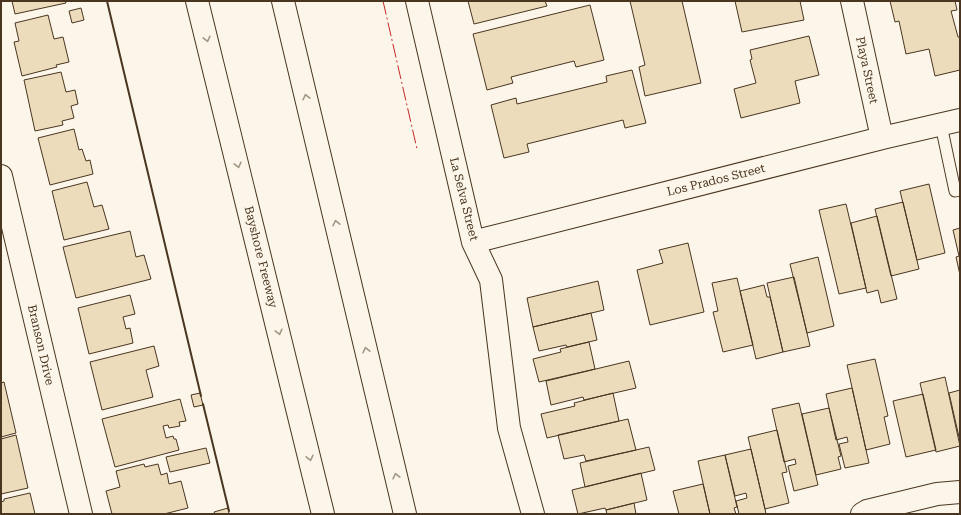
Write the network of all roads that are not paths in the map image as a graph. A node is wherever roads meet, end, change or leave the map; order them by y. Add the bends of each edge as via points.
1 (197, 1) edge
2 (283, 1) edge
3 (417, 1) edge
4 (852, 1) edge
5 (950, 123) edge
6 (882, 138) junction
7 (1, 176) edge
8 (960, 190) edge
9 (473, 242) junction
10 (960, 492) edge
11 (81, 514) edge
12 (323, 514) edge
13 (405, 514) edge
14 (533, 514) edge
15 (862, 514) edge

1 -> 12 main road, Bayshore Freeway
13 -> 2 main road
3 - 9 main road, La Selva Street
4 - 6 main road, Playa Street
5 - 6 main road, Los Prados Street
5 - 8 lane via 955,191
6 - 9 main road, Los Prados Street
7 - 11 main road, Branson Drive
9 - 14 main road, La Selva Street via 490,280 509,428
10 - 15 main road via 937,494

